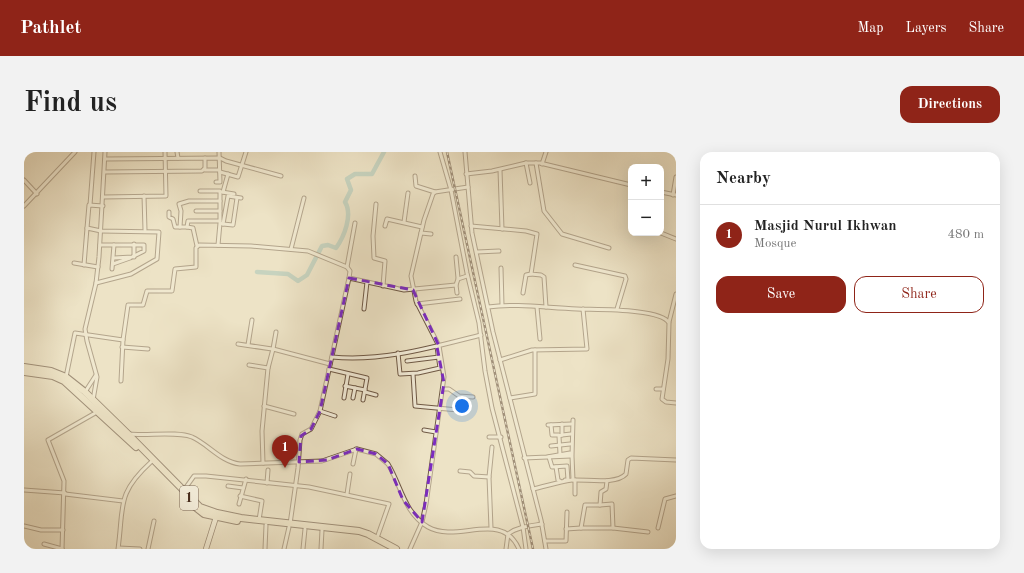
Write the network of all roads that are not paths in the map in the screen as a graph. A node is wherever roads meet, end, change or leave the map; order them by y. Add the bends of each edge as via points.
1 (76, 152) edge
2 (94, 152) edge
3 (105, 152) edge
4 (165, 152) edge
5 (177, 152) edge
6 (219, 152) edge
7 (245, 152) edge
8 (440, 152) edge
9 (466, 152) edge
10 (546, 152) edge
11 (165, 158) junction
12 (178, 158) junction
13 (205, 158) junction
14 (220, 158) junction
15 (105, 159) junction
16 (526, 163) junction
17 (536, 163) junction
18 (542, 164) junction
19 (242, 165) junction
20 (205, 170) junction
21 (500, 170) junction
22 (166, 171) junction
23 (220, 171) junction
24 (105, 172) junction
25 (228, 174) junction
26 (466, 174) junction
27 (281, 176) dead end
28 (415, 176) dead end
29 (676, 177) edge
30 (24, 180) edge
31 (216, 182) dead end
32 (530, 183) dead end
33 (628, 184) edge
34 (468, 187) junction
35 (451, 190) junction
36 (200, 191) dead end
37 (435, 192) junction
38 (408, 193) dead end
39 (664, 193) edge
40 (37, 194) junction
41 (234, 194) dead end
42 (674, 195) edge
43 (144, 196) junction
44 (103, 197) junction
45 (304, 198) dead end
46 (227, 199) junction
47 (220, 200) junction
48 (376, 204) dead end
49 (90, 205) junction
50 (24, 206) edge
51 (103, 206) junction
52 (196, 211) dead end
53 (220, 211) junction
54 (169, 212) dead end
55 (221, 222) junction
56 (404, 222) junction
57 (355, 223) dead end
58 (385, 226) dead end
59 (471, 226) junction
60 (180, 227) junction
61 (187, 227) junction
62 (422, 227) junction
63 (87, 228) junction
64 (502, 229) junction
65 (145, 230) junction
66 (101, 231) junction
67 (421, 233) junction
68 (431, 234) dead end
69 (664, 234) edge
70 (676, 238) edge
71 (114, 244) junction
72 (134, 244) junction
73 (100, 245) junction
74 (218, 245) junction
75 (197, 246) junction
76 (609, 248) dead end
77 (291, 249) junction
78 (499, 251) dead end
79 (477, 252) junction
80 (132, 257) junction
81 (456, 257) dead end
82 (114, 258) junction
83 (74, 263) dead end
84 (113, 264) junction
85 (84, 265) junction
86 (575, 265) dead end
87 (347, 267) junction
88 (98, 268) junction
89 (501, 268) dead end
90 (112, 269) dead end
91 (531, 274) junction
92 (468, 276) junction
93 (349, 278) junction
94 (458, 278) junction
95 (367, 282) junction
96 (96, 283) junction
97 (456, 285) junction
98 (383, 286) junction
99 (413, 290) junction
100 (457, 293) dead end
101 (523, 293) dead end
102 (676, 294) edge
103 (460, 299) dead end
104 (417, 304) junction
105 (502, 305) junction
106 (537, 306) junction
107 (488, 307) junction
108 (546, 307) junction
109 (364, 309) dead end
110 (583, 309) junction
111 (617, 309) junction
112 (252, 320) dead end
113 (669, 322) junction
114 (276, 332) dead end
115 (85, 334) junction
116 (481, 335) junction
117 (540, 339) dead end
118 (123, 340) junction
119 (238, 344) dead end
120 (248, 345) junction
121 (438, 346) junction
122 (122, 347) junction
123 (148, 349) dead end
124 (273, 349) junction
125 (536, 350) junction
126 (398, 353) junction
127 (332, 357) junction
128 (440, 357) junction
129 (500, 360) junction
130 (407, 362) dead end
131 (330, 364) junction
132 (249, 365) dead end
133 (24, 367) edge
134 (268, 368) junction
135 (442, 368) junction
136 (329, 369) junction
137 (24, 372) edge
138 (348, 374) junction
139 (413, 374) junction
140 (96, 375) junction
141 (66, 377) junction
142 (121, 381) dead end
143 (345, 386) junction
144 (355, 388) junction
145 (443, 388) junction
146 (656, 389) dead end
147 (663, 389) junction
148 (365, 391) junction
149 (83, 394) junction
150 (376, 395) dead end
151 (472, 397) dead end
152 (344, 398) dead end
153 (353, 398) dead end
154 (510, 398) junction
155 (93, 400) junction
156 (363, 400) dead end
157 (466, 400) dead end
158 (676, 403) edge
159 (264, 406) junction
160 (439, 409) junction
161 (320, 411) junction
162 (97, 412) junction
163 (294, 414) dead end
164 (335, 416) dead end
165 (573, 420) dead end
166 (562, 424) junction
167 (571, 424) dead end
168 (424, 430) dead end
169 (436, 432) junction
170 (128, 434) junction
171 (571, 434) dead end
172 (561, 435) junction
173 (489, 437) dead end
174 (501, 437) junction
175 (570, 444) dead end
176 (559, 445) junction
177 (551, 446) dead end
178 (492, 447) dead end
179 (356, 450) junction
180 (548, 457) junction
181 (524, 458) junction
182 (676, 460) edge
183 (151, 462) junction
184 (299, 462) junction
185 (263, 464) junction
186 (354, 464) dead end
187 (556, 467) junction
188 (268, 470) dead end
189 (460, 471) dead end
190 (350, 474) dead end
191 (488, 477) junction
192 (246, 479) junction
193 (574, 480) junction
194 (607, 480) junction
195 (267, 483) junction
196 (228, 486) dead end
197 (295, 486) junction
198 (242, 488) junction
199 (533, 489) junction
200 (24, 490) edge
201 (183, 492) junction
202 (65, 493) junction
203 (347, 494) junction
204 (575, 494) dead end
205 (240, 496) junction
206 (676, 496) edge
207 (123, 501) junction
208 (239, 504) dead end
209 (600, 505) junction
210 (567, 512) dead end
211 (216, 516) junction
212 (259, 520) junction
213 (154, 521) dead end
214 (422, 522) junction
215 (542, 524) junction
216 (266, 525) junction
217 (24, 526) edge
218 (290, 526) junction
219 (523, 526) junction
220 (491, 528) junction
221 (581, 528) junction
222 (613, 528) junction
223 (658, 528) dead end
224 (305, 529) junction
225 (566, 529) junction
226 (63, 530) junction
227 (322, 530) junction
228 (648, 532) dead end
229 (508, 534) junction
230 (377, 538) junction
231 (545, 541) junction
232 (44, 544) dead end
233 (119, 548) edge
234 (62, 549) edge
235 (140, 549) edge
236 (148, 549) edge
237 (206, 549) edge
238 (265, 549) edge
239 (284, 549) edge
240 (302, 549) edge
241 (321, 549) edge
242 (388, 549) edge
243 (396, 549) edge
244 (410, 549) edge
245 (506, 549) edge
246 (519, 549) edge
247 (526, 549) edge
248 (546, 549) edge

1 - 40 street
2 - 49 street
3 - 15 street
4 - 11 street
5 - 12 street
6 - 14 street
7 - 19 street
8 - 35 street
9 - 26 street
10 - 18 street
11 - 12 street
11 - 15 street
11 - 22 street
12 - 13 street
13 - 14 street
13 - 20 street
14 - 19 street
14 - 23 street
15 - 24 street
16 - 17 street
16 - 21 street
16 - 32 street
17 - 18 street
17 - 76 street via 544,210 562,234
18 - 33 street
19 - 25 street via 238,177
19 - 27 street
20 - 22 street
20 - 23 street
21 - 26 street
21 - 64 street
22 - 24 street
22 - 43 street via 166,196
23 - 25 street
23 - 31 street via 220,182
24 - 44 street
25 - 41 street via 222,192
26 - 34 street
28 - 37 street via 416,186
29 - 42 street
30 - 40 street
34 - 35 street
34 - 59 street
35 - 37 street
35 - 92 street
36 - 47 street via 220,191
37 - 62 street
38 - 56 street
39 - 42 street
40 - 50 street
43 - 44 street
43 - 65 street
44 - 51 street
45 - 77 street
46 - 47 street
46 - 55 street
46 - 55 street via 228,196 239,198 232,225
47 - 53 street
47 - 60 street via 189,201 179,204
48 - 98 street via 374,258 385,261
49 - 51 street
49 - 63 street
51 - 66 street
52 - 53 street
53 - 55 street
54 - 60 street via 168,217 173,219 175,227
55 - 61 street via 188,221
55 - 74 street
56 - 58 street via 387,219
56 - 62 street
57 - 87 street
59 - 64 street
59 - 79 street
60 - 61 street
61 - 75 street via 193,228
62 - 67 street
63 - 66 street
63 - 85 street
64 - 91 street via 538,235
65 - 66 street
65 - 96 street via 159,232 157,259 131,274
66 - 73 street
67 - 68 street
67 - 99 street via 418,252 411,270
69 - 70 street
71 - 72 street
71 - 73 street
71 - 82 street
72 - 80 street
72 - 80 street via 143,244 145,248
73 - 88 street
74 - 75 street
74 - 77 street
75 - 118 street via 196,267 175,269 172,290 147,291 142,305 128,305
77 - 87 street via 319,254
78 - 79 street
79 - 107 street
80 - 82 street
80 - 84 street
81 - 94 street
82 - 84 street
83 - 85 street
84 - 90 street
85 - 88 street
86 - 111 street via 625,276
87 - 93 street via 350,271
88 - 96 street
89 - 105 street
91 - 101 street via 526,275
91 - 108 street via 544,277
92 - 94 street
92 - 116 street
93 - 95 street
93 - 127 street
94 - 97 street
95 - 98 street
95 - 109 street
96 - 115 street
97 - 99 street
97 - 100 street
98 - 99 street
99 - 104 street
102 - 113 street
103 - 104 street
104 - 121 street
105 - 106 street
105 - 107 street
106 - 108 street
106 - 117 street
107 - 129 street
108 - 110 street
110 - 111 street
110 - 125 street via 587,349
111 - 113 street via 650,314
112 - 120 street
113 - 147 street via 668,359
114 - 124 street
115 - 118 street
115 - 140 street
115 - 141 street via 74,334
116 - 121 street
116 - 174 street via 485,371
118 - 122 street
119 - 120 street
120 - 124 street
121 - 126 street
121 - 128 street
122 - 123 street
122 - 142 street
124 - 131 street
124 - 134 street
125 - 129 street
125 - 154 street via 536,393
126 - 127 street via 363,359
126 - 139 street via 400,374
127 - 131 street
128 - 130 street
128 - 135 street
129 - 154 street
131 - 136 street
132 - 134 street
133 - 141 highway, 1 via 51,371
134 - 159 street
135 - 139 street
135 - 145 street
136 - 138 street
136 - 161 street
137 - 149 highway, 1 via 58,378
138 - 143 street
138 - 148 street via 367,378
139 - 160 street via 414,406
140 - 149 street
140 - 155 street via 97,384
141 - 149 highway, 1
143 - 144 street
143 - 152 street
144 - 148 street
144 - 153 street
145 - 151 street via 459,396
145 - 160 street
146 - 147 street
147 - 158 street via 663,400
148 - 150 street
148 - 156 street
149 - 155 highway, 1
149 - 162 highway, 1
154 - 181 street
155 - 170 highway, 1
157 - 160 street via 458,410
159 - 163 street
159 - 185 street
160 - 169 street
161 - 164 street
161 - 184 street via 311,429 301,436
162 - 183 highway, 1
162 - 202 street via 48,438 64,481
165 - 193 street
166 - 167 street
166 - 172 street
166 - 172 street via 550,425 552,435
168 - 169 street
169 - 214 street
170 - 185 street via 191,437 233,462
170 - 201 highway, 1
171 - 172 street
172 - 176 street
173 - 174 street
174 - 219 street
175 - 176 street
176 - 177 street
176 - 180 street via 560,455
178 - 191 street
179 - 184 street via 327,460
179 - 186 street
179 - 214 street via 370,451 384,459 404,500
180 - 181 street
180 - 187 street via 551,467
181 - 199 street
182 - 194 street via 631,458 628,460 625,476
183 - 207 street via 132,482
183 - 211 highway, 1 via 192,506 204,514
184 - 185 street
184 - 197 street
187 - 187 street via 559,481 568,480 569,466
188 - 195 street
189 - 191 street
190 - 203 street
191 - 220 street
192 - 195 street
192 - 198 street
192 - 201 street via 195,475
193 - 194 street
193 - 199 street
193 - 204 street
194 - 209 street via 606,489 601,492
195 - 197 street
196 - 198 street
197 - 203 street
197 - 218 street
198 - 205 street
199 - 215 street
200 - 202 street
201 - 211 highway, 1 via 200,507
202 - 207 street
202 - 226 street
203 - 230 street via 390,505
205 - 208 street
205 - 212 street via 262,501
206 - 223 street via 665,498
207 - 233 street
209 - 221 street via 585,505
209 - 222 street via 612,504
210 - 225 street
211 - 212 highway, 1
211 - 216 highway, 1
211 - 237 street
212 - 218 highway, 1
213 - 236 street
214 - 220 street via 432,528 451,532
214 - 244 street
215 - 219 street
215 - 231 street
216 - 218 highway, 1
216 - 238 street
217 - 226 street via 41,530
218 - 224 highway, 1
218 - 230 highway, 1 via 358,531
218 - 239 street
219 - 229 street
219 - 247 street
220 - 229 street
221 - 222 street
221 - 225 street
222 - 228 street
224 - 227 highway, 1
224 - 240 street
225 - 231 street via 566,541
226 - 234 street
227 - 241 street
227 - 242 highway, 1 via 362,535
229 - 245 street
229 - 246 street
230 - 243 highway, 1
231 - 248 street
232 - 234 street
233 - 235 street

